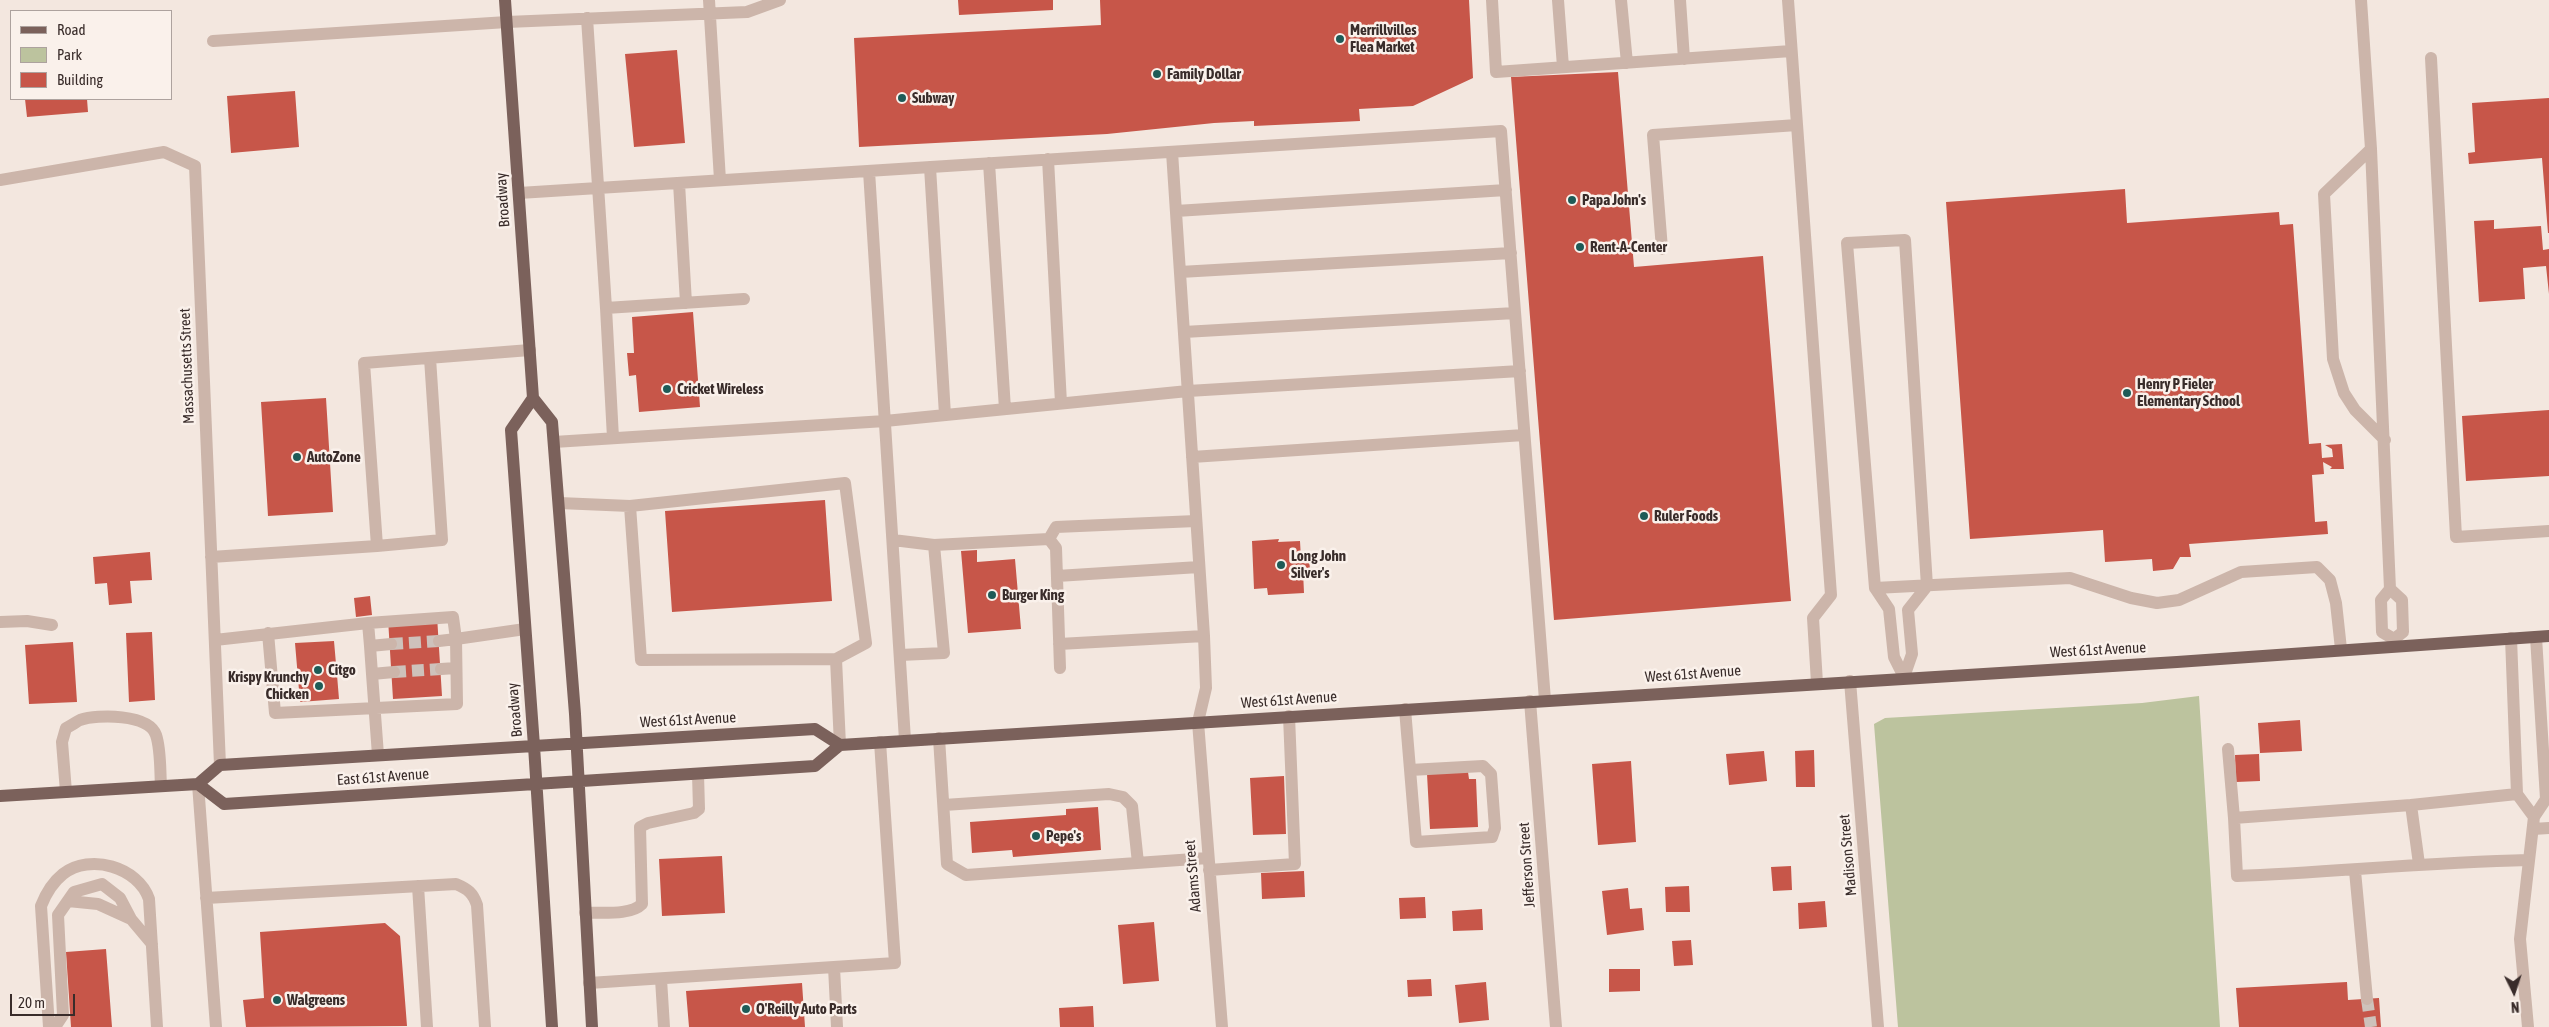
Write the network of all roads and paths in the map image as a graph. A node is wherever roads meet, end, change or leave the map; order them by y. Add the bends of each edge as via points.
1 (505, 0) edge
2 (709, 0) edge
3 (780, 0) edge
4 (1492, 0) edge
5 (1558, 0) edge
6 (1622, 0) edge
7 (1680, 0) edge
8 (1788, 0) edge
9 (2361, 0) edge
10 (709, 14) junction
11 (587, 18) junction
12 (507, 22) junction
13 (213, 41) dead end
14 (1791, 51) junction
15 (1684, 58) junction
16 (2431, 58) dead end
17 (1627, 62) junction
18 (1563, 67) junction
19 (1797, 125) junction
20 (2371, 148) junction
21 (1172, 152) junction
22 (1048, 160) junction
23 (988, 163) junction
24 (930, 167) junction
25 (869, 171) junction
26 (0, 180) edge
27 (720, 180) junction
28 (679, 183) junction
29 (597, 188) junction
30 (1506, 190) junction
31 (519, 193) junction
32 (1176, 211) junction
33 (1662, 250) dead end
34 (1511, 252) junction
35 (1180, 272) junction
36 (744, 299) dead end
37 (686, 303) junction
38 (606, 308) junction
39 (1515, 313) junction
40 (1184, 332) junction
41 (530, 350) junction
42 (430, 358) junction
43 (1520, 371) junction
44 (1188, 391) junction
45 (534, 398) junction
46 (1061, 403) junction
47 (1005, 409) junction
48 (945, 415) junction
49 (885, 421) junction
50 (1524, 435) junction
51 (613, 438) junction
52 (2385, 440) junction
53 (554, 442) junction
54 (1192, 457) junction
55 (559, 503) junction
56 (630, 506) junction
57 (1196, 521) junction
58 (2549, 531) edge
59 (1049, 538) junction
60 (893, 540) junction
61 (934, 544) junction
62 (377, 546) junction
63 (211, 557) junction
64 (1199, 567) junction
65 (1057, 576) junction
66 (1927, 586) junction
67 (1875, 588) junction
68 (2390, 589) junction
69 (0, 622) edge
70 (368, 623) junction
71 (52, 625) dead end
72 (525, 629) junction
73 (268, 634) junction
74 (1204, 636) junction
75 (2543, 637) edge
76 (2510, 638) junction
77 (456, 639) junction
78 (214, 640) junction
79 (439, 640) tunnel mouth
80 (2394, 642) junction
81 (391, 644) tunnel mouth
82 (1059, 644) junction
83 (370, 646) junction
84 (2341, 649) junction
85 (900, 655) junction
86 (836, 659) junction
87 (456, 668) junction
88 (1060, 668) dead end
89 (441, 669) tunnel mouth
90 (394, 672) tunnel mouth
91 (372, 674) junction
92 (1904, 677) junction
93 (1850, 681) junction
94 (1817, 683) junction
95 (1545, 700) junction
96 (1530, 701) junction
97 (1405, 708) junction
98 (375, 709) junction
99 (1289, 716) junction
100 (1198, 722) junction
101 (939, 738) junction
102 (905, 740) junction
103 (880, 742) junction
104 (576, 743) junction
105 (840, 745) junction
106 (534, 746) junction
107 (2228, 749) dead end
108 (378, 755) junction
109 (220, 765) junction
110 (1410, 770) junction
111 (698, 774) junction
112 (577, 780) junction
113 (537, 782) junction
114 (198, 784) junction
115 (161, 786) junction
116 (66, 792) junction
117 (2517, 794) junction
118 (0, 796) edge
119 (944, 805) junction
120 (2411, 805) junction
121 (2234, 818) junction
122 (2533, 823) junction
123 (2549, 828) edge
124 (2528, 860) junction
125 (1138, 863) junction
126 (1209, 864) junction
127 (2419, 864) junction
128 (2355, 871) junction
129 (418, 886) junction
130 (206, 898) junction
131 (68, 901) junction
132 (585, 913) junction
133 (130, 919) junction
134 (152, 944) junction
135 (834, 967) junction
136 (660, 979) junction
137 (589, 983) junction
138 (2367, 999) tunnel mouth
139 (49, 1027) edge
140 (55, 1027) edge
141 (157, 1027) edge
142 (216, 1027) edge
143 (427, 1027) edge
144 (485, 1027) edge
145 (552, 1027) edge
146 (592, 1027) edge
147 (664, 1027) edge
148 (837, 1027) edge
149 (1222, 1027) edge
150 (1556, 1027) edge
151 (1878, 1027) edge
152 (2528, 1027) edge

1 - 12 main road, Broadway
2 - 10 street
3 - 10 street via 747,12
4 - 18 street via 1496,72
5 - 18 street
6 - 17 street
7 - 15 street
8 - 14 street
9 - 20 street
10 - 11 street
10 - 27 street
11 - 12 street
11 - 29 street
12 - 13 street
12 - 31 main road, Broadway
14 - 15 street
14 - 19 street
15 - 17 street
16 - 58 street via 2456,537
17 - 18 street
19 - 33 street via 1653,136
19 - 94 street via 1831,595 1813,618
20 - 52 street
20 - 52 street via 2324,194 2333,359 2344,393 2355,410
21 - 22 street
21 - 30 street via 1501,131
21 - 32 street, Adams Street
22 - 23 street
22 - 46 street
23 - 24 street
23 - 47 street
24 - 25 street
24 - 48 street
25 - 27 street
25 - 49 street
26 - 63 street, Massachusetts Street via 164,152 195,166
27 - 28 street
28 - 29 street
28 - 37 street
29 - 31 street
29 - 38 street
30 - 32 street
30 - 34 street
31 - 41 main road, Broadway
32 - 35 street, Adams Street
34 - 35 street
34 - 39 street
35 - 40 street, Adams Street
36 - 37 street
37 - 38 street
38 - 51 street
39 - 40 street
39 - 43 street
40 - 44 street, Adams Street
41 - 42 street
41 - 45 main road, Broadway
42 - 62 street via 442,540
42 - 62 street via 364,363
43 - 44 street
43 - 50 street
44 - 46 street
44 - 54 street, Adams Street
45 - 53 main road via 552,422
45 - 72 main road, Broadway via 511,430
46 - 47 street
47 - 48 street
48 - 49 street
49 - 51 street
49 - 60 street
50 - 54 street
50 - 95 street
51 - 53 street
52 - 68 street
53 - 55 main road
54 - 57 street, Adams Street
55 - 56 street
55 - 104 main road
56 - 86 street via 641,660
56 - 86 street via 845,484 866,643
57 - 59 street via 1056,527
57 - 64 street, Adams Street
59 - 61 street
59 - 65 street via 1056,548
60 - 61 street
60 - 85 street
61 - 85 street via 944,653
62 - 63 street
63 - 78 street, Massachusetts Street
64 - 65 street
64 - 74 street, Adams Street
65 - 82 street
66 - 67 street
66 - 67 street via 1905,240 1847,243
66 - 84 street via 2070,578 2157,603 2179,600 2241,572 2317,568 2330,580
66 - 92 street via 1908,610 1912,654
67 - 92 street via 1889,609 1894,657
68 - 80 street via 2402,600 2403,632
68 - 80 street via 2381,600 2382,632
69 - 71 street via 27,621
70 - 73 street
70 - 77 street via 453,617
70 - 83 street
72 - 77 street
72 - 106 main road, Broadway
73 - 78 street
73 - 98 street via 275,713
74 - 82 street
74 - 100 street, Adams Street via 1206,688
75 - 76 main road, West 61st Avenue
75 - 122 street via 2546,799
76 - 80 main road, West 61st Avenue
76 - 117 street
77 - 79 street
77 - 87 street
78 - 109 street, Massachusetts Street
80 - 84 main road, West 61st Avenue
81 - 83 street
82 - 88 street
83 - 91 street
84 - 92 main road, West 61st Avenue
85 - 102 street
86 - 105 street
87 - 89 street
87 - 98 street via 456,704
90 - 91 street
91 - 98 street
92 - 93 main road, West 61st Avenue
93 - 94 main road, West 61st Avenue
93 - 151 street, Madison Street
94 - 95 main road, West 61st Avenue
95 - 96 main road, West 61st Avenue
96 - 97 main road, West 61st Avenue
96 - 150 street, Jefferson Street
97 - 99 main road, West 61st Avenue
97 - 110 street
98 - 108 street
99 - 100 main road, West 61st Avenue
99 - 126 street via 1295,864
100 - 101 main road, West 61st Avenue
100 - 126 street, Adams Street
101 - 102 main road, West 61st Avenue
101 - 119 street
102 - 103 main road, West 61st Avenue
103 - 105 main road, West 61st Avenue
103 - 135 street via 895,963
104 - 105 main road, West 61st Avenue via 815,728
104 - 106 main road, West 61st Avenue
104 - 112 main road
105 - 111 main road via 815,766
106 - 108 main road, East 61st Avenue
106 - 113 main road, Broadway
107 - 121 street
108 - 109 main road, East 61st Avenue
109 - 114 main road
110 - 110 street via 1416,842 1492,837 1495,828 1491,774 1483,766
111 - 112 main road
111 - 132 street via 699,809 640,827 642,904 628,911
112 - 113 main road, East 61st Avenue
112 - 132 main road
113 - 114 main road, East 61st Avenue via 224,804
113 - 145 main road, Broadway
114 - 115 main road
114 - 130 street
115 - 116 main road
115 - 116 street via 156,735 150,726 135,719 119,717 81,720 66,728 62,742
116 - 118 main road
117 - 120 street
117 - 122 street
119 - 125 street via 1109,794 1123,796 1132,806
119 - 125 street via 947,864 966,875
120 - 121 street
120 - 127 street
121 - 128 street via 2237,876
122 - 123 street
122 - 124 street
124 - 127 street
124 - 152 street via 2520,939
125 - 126 street
126 - 149 street, Adams Street
127 - 128 street
128 - 138 street
129 - 130 street
129 - 143 street
129 - 144 street via 456,884 474,896
130 - 142 street
131 - 133 street via 98,904
131 - 133 street via 74,892 102,884 120,898
131 - 140 street via 58,915 63,1015
132 - 137 main road
133 - 134 street
134 - 139 street via 149,899 146,890 132,877 115,868 96,864 72,868 63,874 50,888 41,906
134 - 141 street
135 - 136 street
135 - 148 street
136 - 137 street
136 - 147 street
137 - 146 main road

